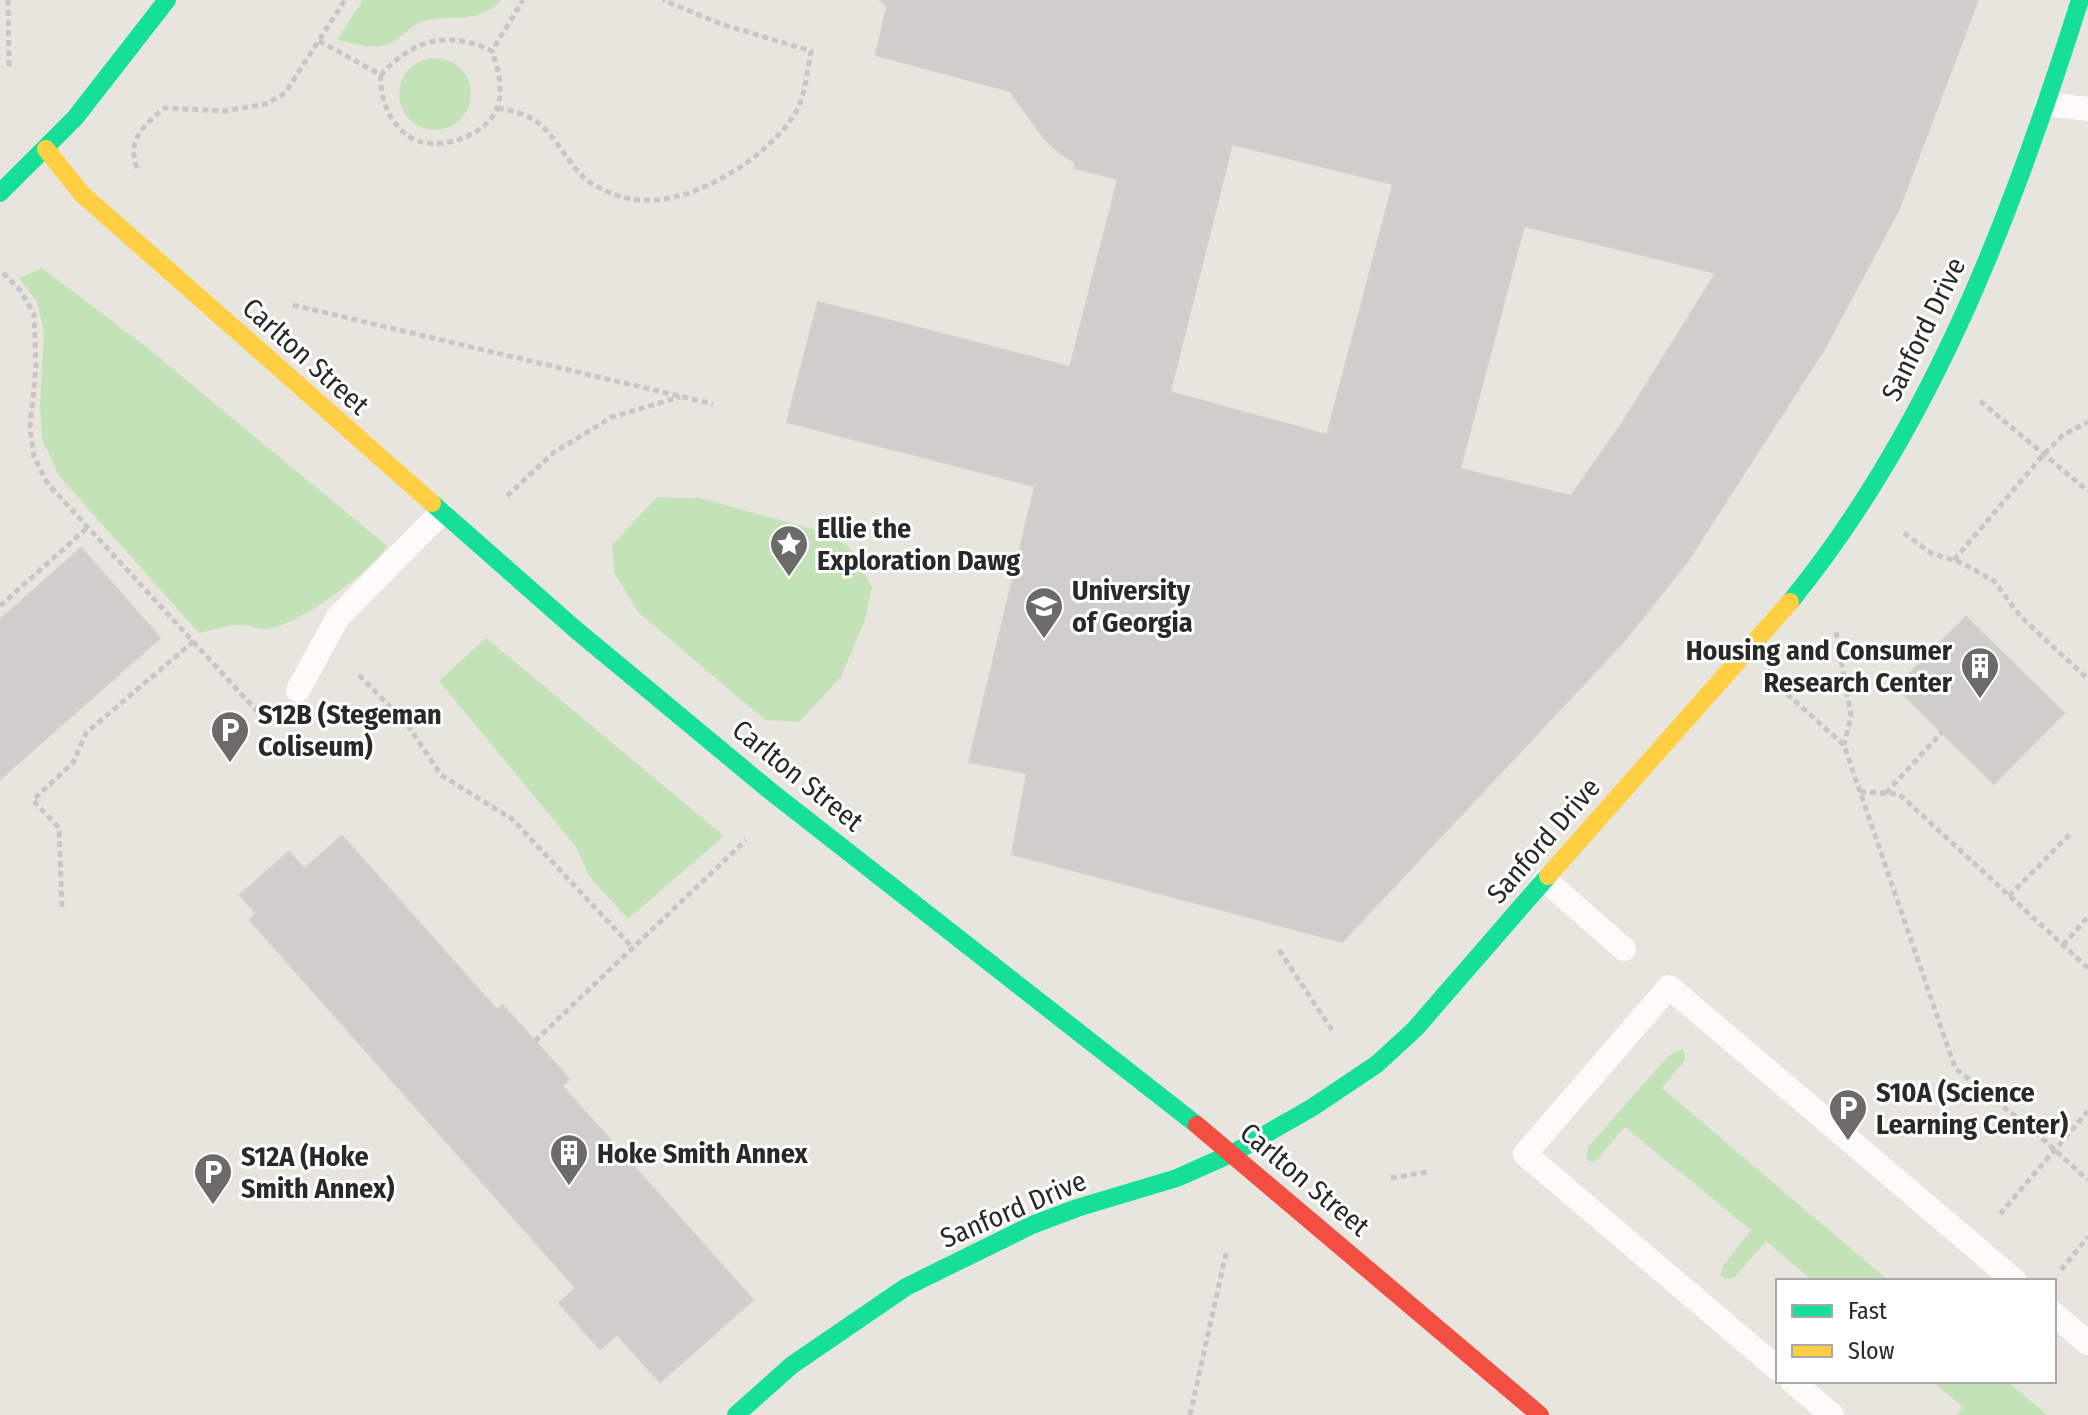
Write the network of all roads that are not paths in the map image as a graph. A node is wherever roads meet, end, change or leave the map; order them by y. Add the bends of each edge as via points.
1 (167, 0) edge
2 (2080, 0) edge
3 (2047, 104) junction
4 (2088, 109) edge
5 (46, 149) junction
6 (0, 193) edge
7 (441, 513) junction
8 (298, 690) dead end
9 (1545, 880) junction
10 (1624, 949) dead end
11 (1233, 1153) junction
12 (2013, 1279) edge
13 (2056, 1316) edge
14 (2088, 1343) edge
15 (1776, 1367) edge
16 (1794, 1383) edge
17 (736, 1415) edge
18 (1540, 1415) edge
19 (1832, 1415) edge

1 - 5 street
2 - 3 street, Sanford Drive
3 - 4 lane
3 - 9 street, Sanford Drive via 1986,264 1924,398 1842,533 1776,622
5 - 6 street
5 - 7 street, Carlton Street via 82,194
7 - 8 lane via 338,617
7 - 11 street, Carlton Street via 769,790
9 - 10 lane
9 - 11 street, Sanford Drive via 1415,1029 1377,1064
11 - 17 street, Sanford Drive via 1177,1178 1032,1225 906,1287 792,1365
11 - 18 street, Carlton Street
12 - 15 lane via 1669,987 1525,1154
13 - 14 lane
16 - 19 lane

